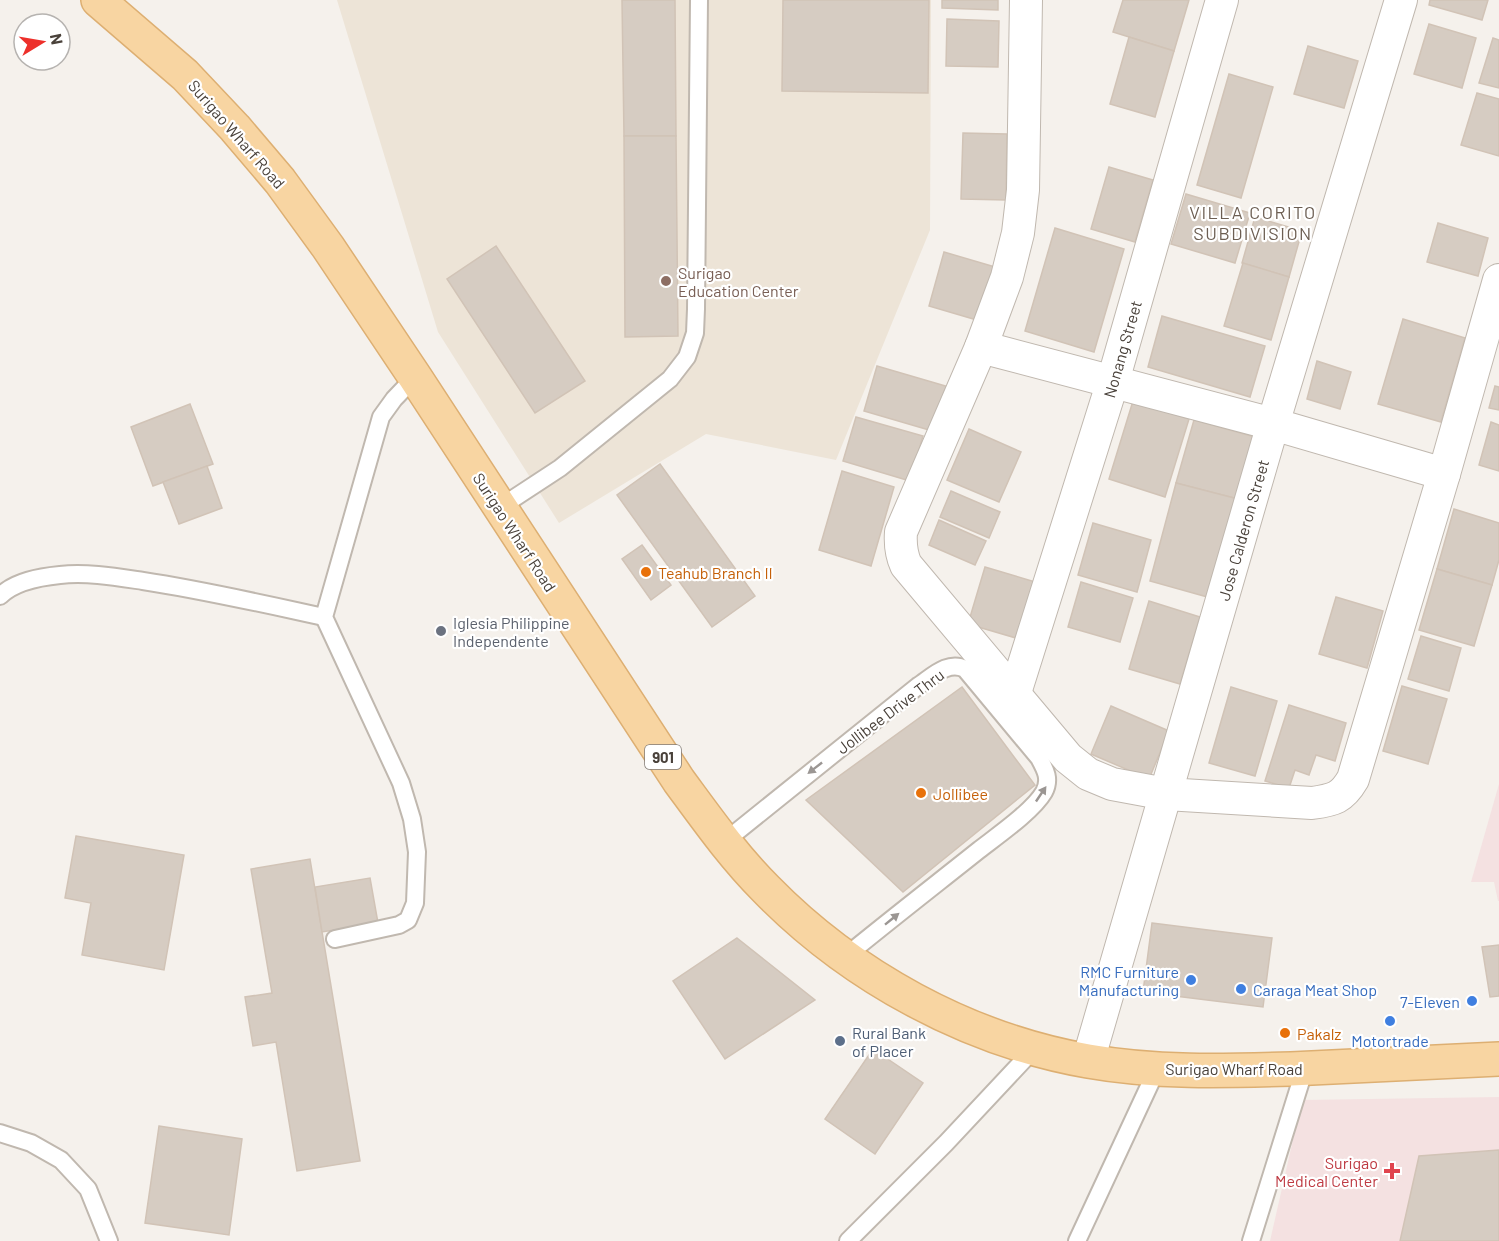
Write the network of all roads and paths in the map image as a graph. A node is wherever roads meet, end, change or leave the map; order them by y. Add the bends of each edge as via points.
1 (98, 0) edge
2 (699, 0) edge
3 (1026, 0) edge
4 (1222, 0) edge
5 (1401, 0) edge
6 (1499, 280) edge
7 (981, 347) junction
8 (415, 377) junction
9 (1113, 381) junction
10 (1273, 424) junction
11 (1444, 474) junction
12 (499, 508) junction
13 (0, 596) edge
14 (324, 616) junction
15 (1014, 696) junction
16 (1166, 794) junction
17 (723, 842) junction
18 (335, 939) dead end
19 (846, 956) junction
20 (1034, 1049) junction
21 (1499, 1059) edge
22 (1088, 1061) junction
23 (1305, 1068) junction
24 (1157, 1069) junction
25 (0, 1132) edge
26 (109, 1241) edge
27 (848, 1241) edge
28 (1077, 1241) edge
29 (1251, 1241) edge

1 - 8 main road, Surigao Wharf Road / 901 via 185,75 280,181
2 - 12 lane via 696,309 695,333 687,357 670,379 560,468
3 - 7 street via 1023,190 1018,233 1007,277
4 - 9 street, Nonang Street
5 - 10 street, Jose Calderon Street
6 - 11 street
7 - 9 street
7 - 15 street via 901,532 901,555
8 - 12 main road, Surigao Wharf Road / 901
8 - 14 lane via 381,417
9 - 10 street
9 - 15 street, Nonang Street
10 - 11 street
10 - 16 street, Jose Calderon Street
11 - 16 street via 1346,792 1312,803
12 - 17 main road, Surigao Wharf Road / 901
13 - 14 lane via 32,579 62,574 108,576
14 - 18 lane via 401,783 417,852 415,903 408,920
15 - 16 street via 1068,758 1088,774 1112,784
16 - 22 street, Jose Calderon Street
17 - 19 main road, Surigao Wharf Road / 901 via 766,889
19 -> 17 lane, Jollibee Drive Thru via 1001,833 1044,792 1047,774 1039,758 965,669 958,665 948,667 918,686
19 - 20 main road, Surigao Wharf Road / 901 via 934,1010
20 - 22 main road, Surigao Wharf Road / 901
20 - 27 lane
21 - 23 main road, Surigao Wharf Road / 901
22 - 24 main road, Surigao Wharf Road / 901
23 - 24 main road, Surigao Wharf Road / 901 via 1209,1072
23 - 29 lane
24 - 28 lane
25 - 26 lane via 61,1160 88,1189

